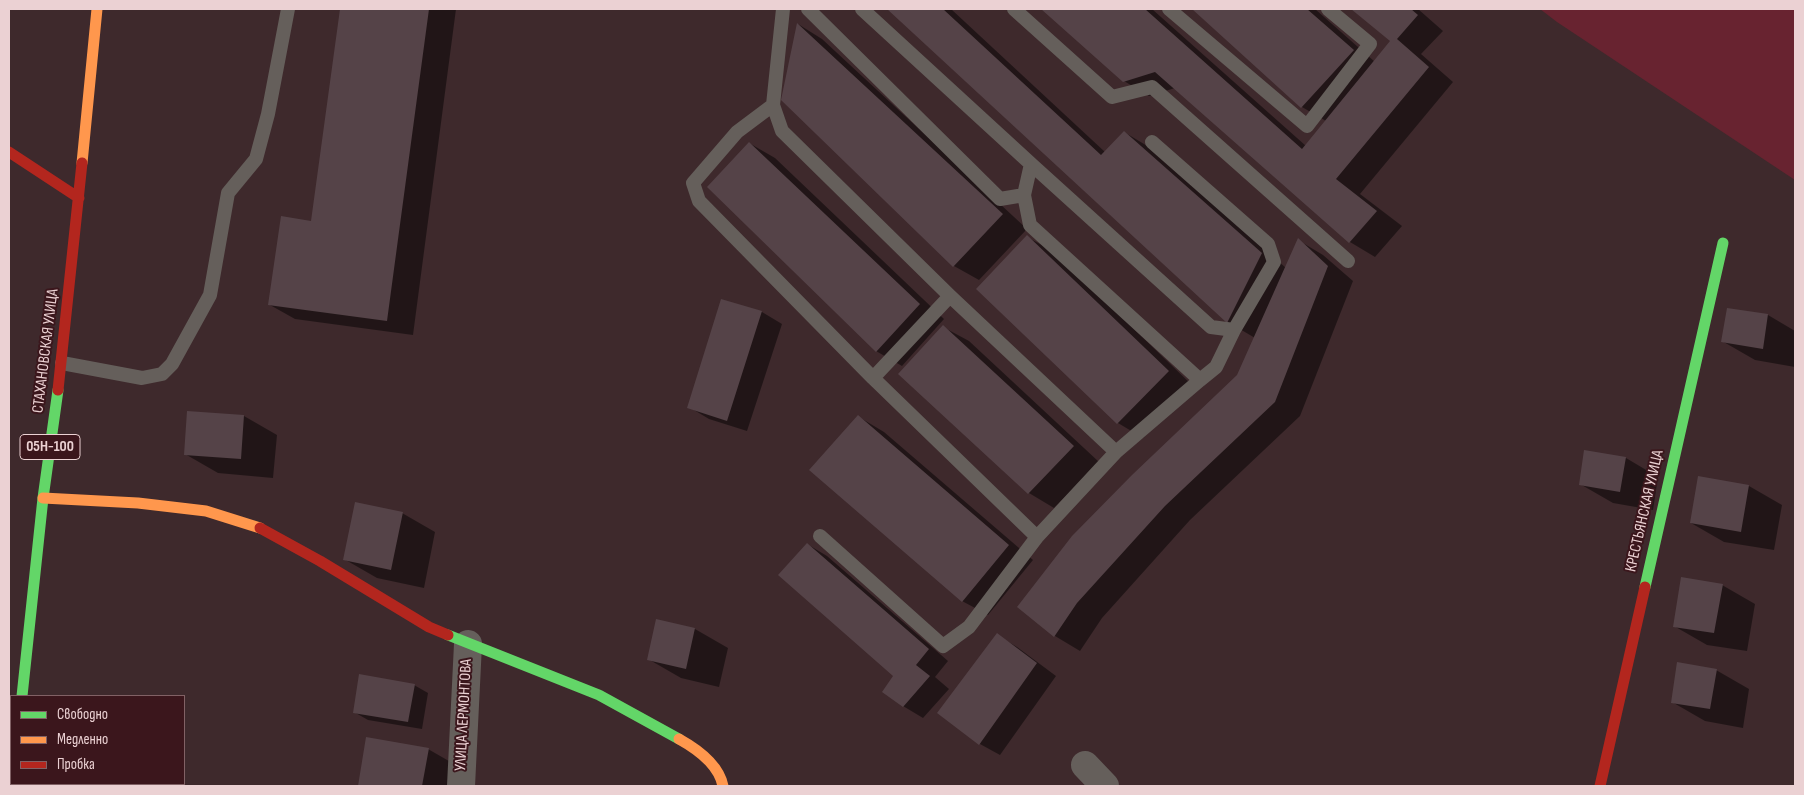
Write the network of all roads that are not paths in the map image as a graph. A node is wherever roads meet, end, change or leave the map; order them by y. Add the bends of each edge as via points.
1 (97, 9) edge
2 (288, 9) edge
3 (783, 9) edge
4 (808, 9) edge
5 (862, 9) edge
6 (1014, 9) edge
7 (1169, 9) edge
8 (1328, 9) edge
9 (773, 105) junction
10 (1152, 142) dead end
11 (9, 152) edge
12 (1031, 164) junction
13 (1024, 196) junction
14 (79, 198) junction
15 (1723, 243) dead end
16 (1348, 261) dead end
17 (950, 296) junction
18 (1234, 330) junction
19 (62, 363) junction
20 (873, 378) junction
21 (1200, 380) junction
22 (1116, 452) junction
23 (43, 498) junction
24 (820, 536) dead end
25 (1036, 537) junction
26 (468, 644) junction
27 (22, 695) edge
28 (1085, 765) dead end
29 (461, 786) edge
30 (724, 786) edge
31 (1105, 786) edge
32 (1600, 786) edge

1 - 14 street, СТАХАНОВСКАЯ УЛИЦА / 05Н-100
2 - 19 lane via 256,159 228,193 210,295 172,364 162,374 142,378
3 - 9 lane
4 - 13 lane via 1000,199
5 - 12 lane
6 - 16 lane via 1112,97 1152,87
7 - 8 lane via 1307,126 1370,44
9 - 17 lane via 782,131
9 - 20 lane via 737,132 704,168 693,183 699,201
10 - 18 lane via 1268,244 1274,262
11 - 14 street
12 - 13 lane
12 - 18 lane via 1211,327
13 - 21 lane via 1030,225
14 - 19 street, СТАХАНОВСКАЯ УЛИЦА / 05Н-100
15 - 32 street, КРЕСТЬЯНСКАЯ УЛИЦА
17 - 20 lane
17 - 22 lane
18 - 21 lane via 1216,367
19 - 23 street, СТАХАНОВСКАЯ УЛИЦА / 05Н-100
20 - 25 lane
21 - 22 lane
22 - 25 lane
23 - 26 street via 138,503 206,511 261,528 429,627
23 - 27 street, СТАХАНОВСКАЯ УЛИЦА / 05Н-100
24 - 25 lane via 943,646 969,627
26 - 29 street, УЛИЦА ЛЕРМОНТОВА
26 - 30 street via 598,695 696,748 721,775
28 - 31 street

